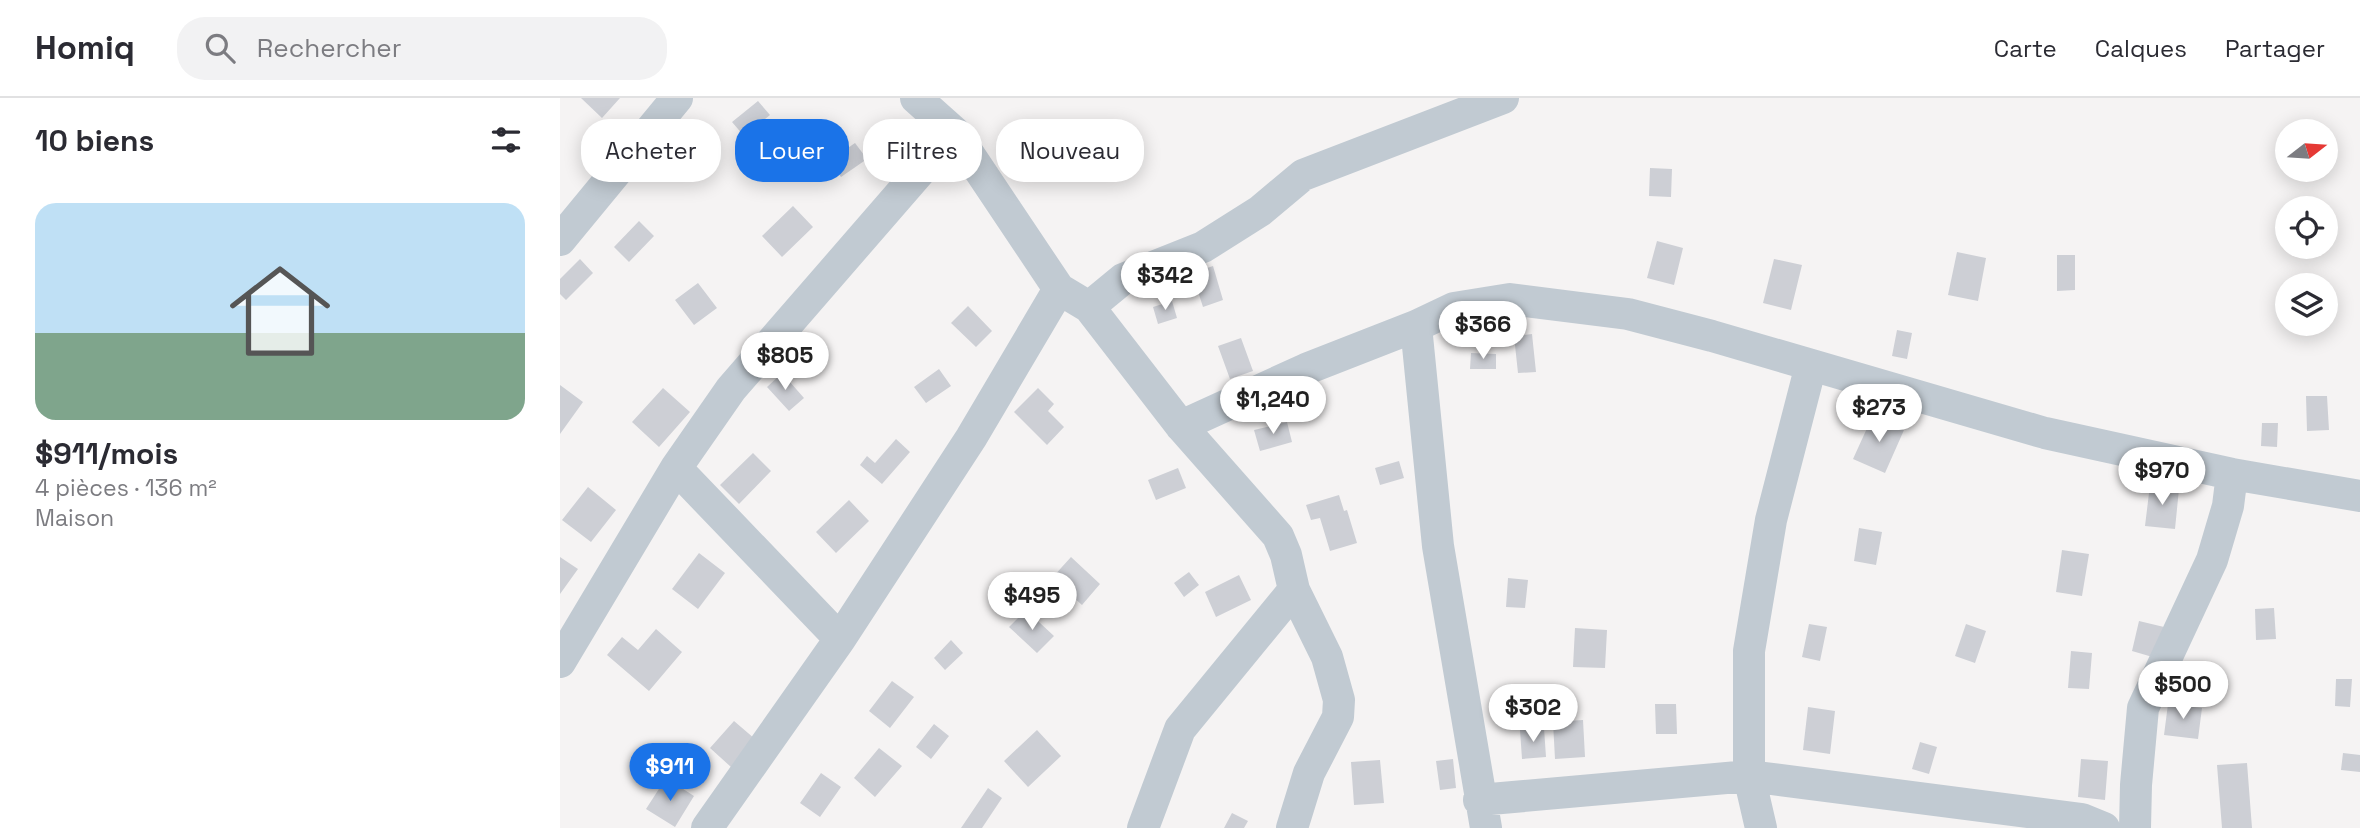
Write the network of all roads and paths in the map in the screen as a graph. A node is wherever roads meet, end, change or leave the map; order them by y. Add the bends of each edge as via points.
1 (677, 98) edge
2 (916, 98) edge
3 (1503, 98) edge
4 (939, 119) edge
5 (982, 174) edge
6 (911, 182) edge
7 (560, 240) edge
8 (1059, 289) junction
9 (1088, 307) junction
10 (1416, 326) junction
11 (1811, 365) junction
12 (1181, 426) junction
13 (676, 468) junction
14 (2232, 474) junction
15 (2360, 496) edge
16 (1294, 590) junction
17 (840, 639) junction
18 (560, 662) edge
19 (1749, 776) junction
20 (1482, 814) edge
21 (707, 828) edge
22 (1143, 828) edge
23 (1292, 828) edge
24 (1761, 828) edge
25 (2104, 828) edge
26 (2135, 828) edge

1 - 7 street
2 - 4 street
3 - 9 street via 1303,175 1260,211 1203,247 1124,279
5 - 8 street
6 - 13 street via 731,389
8 - 9 street
8 - 17 street via 971,438
9 - 12 street
10 - 11 street via 1454,308 1510,299 1628,314
10 - 12 street via 1306,369
10 - 20 street via 1438,546
11 - 14 street via 2045,433
11 - 19 street via 1771,520 1749,650
12 - 16 street via 1278,536
13 - 17 street
13 - 18 street
14 - 15 street
14 - 26 street via 2212,560 2143,708
16 - 22 street via 1181,729
16 - 23 street via 1327,657 1339,701 1338,717 1309,773
17 - 21 street
19 - 20 street
19 - 24 street
19 - 25 street via 2082,819

